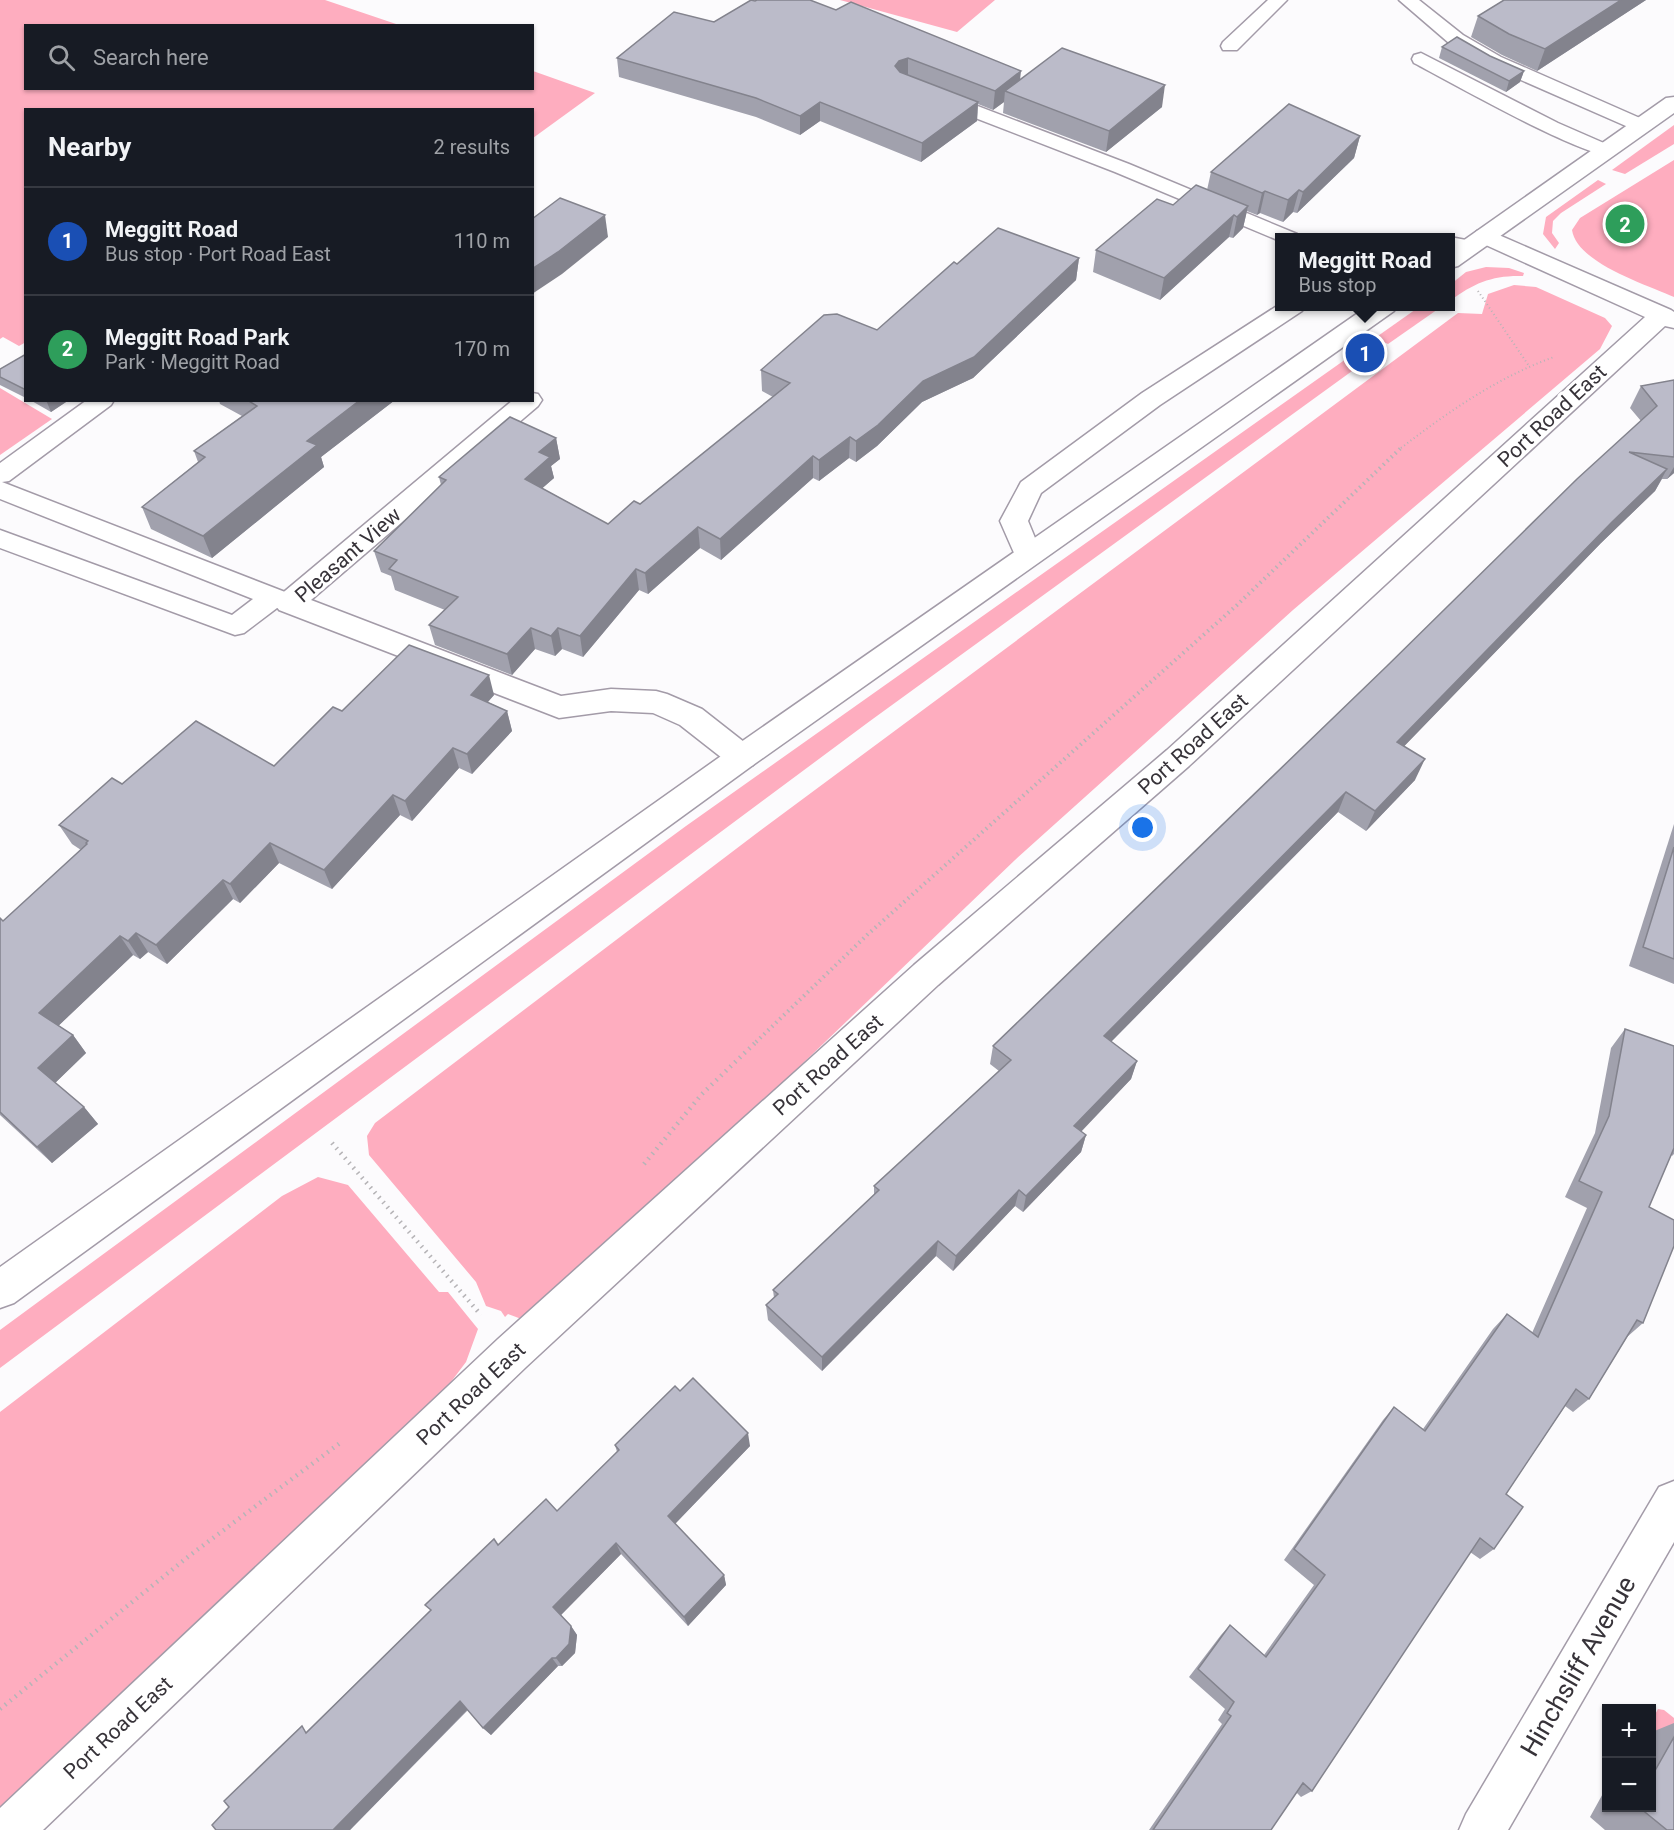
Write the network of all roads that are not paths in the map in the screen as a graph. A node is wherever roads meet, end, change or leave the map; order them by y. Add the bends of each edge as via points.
1 (1278, 0) edge
2 (1408, 0) edge
3 (1230, 46) dead end
4 (1421, 59) dead end
5 (928, 93) edge
6 (1674, 103) edge
7 (1642, 126) junction
8 (1606, 151) junction
9 (1280, 233) edge
10 (1464, 247) edge
11 (1285, 311) edge
12 (1378, 311) edge
13 (1668, 318) edge
14 (100, 402) edge
15 (527, 402) edge
16 (0, 475) edge
17 (0, 489) edge
18 (0, 539) edge
19 (1028, 555) junction
20 (281, 600) junction
21 (742, 757) junction
22 (0, 1290) edge
23 (1674, 1502) edge
24 (10, 1830) edge
25 (1482, 1830) edge

1 - 3 lane
2 - 7 lane via 1456,39 1494,61
4 - 8 lane via 1551,127
5 - 9 lane
6 - 7 street
7 - 8 street
8 - 10 street
10 - 13 street
11 - 19 street via 1151,399 1030,488 1014,521
12 - 19 street
13 - 24 street, Port Road East via 1186,751 926,975 513,1353
14 - 16 lane
15 - 20 street, Pleasant View
17 - 20 lane
18 - 20 lane via 235,626
19 - 21 street
20 - 21 street, Pleasant View via 559,707 611,700 656,702 691,717
21 - 22 street
23 - 25 street, Hinchsliff Avenue

